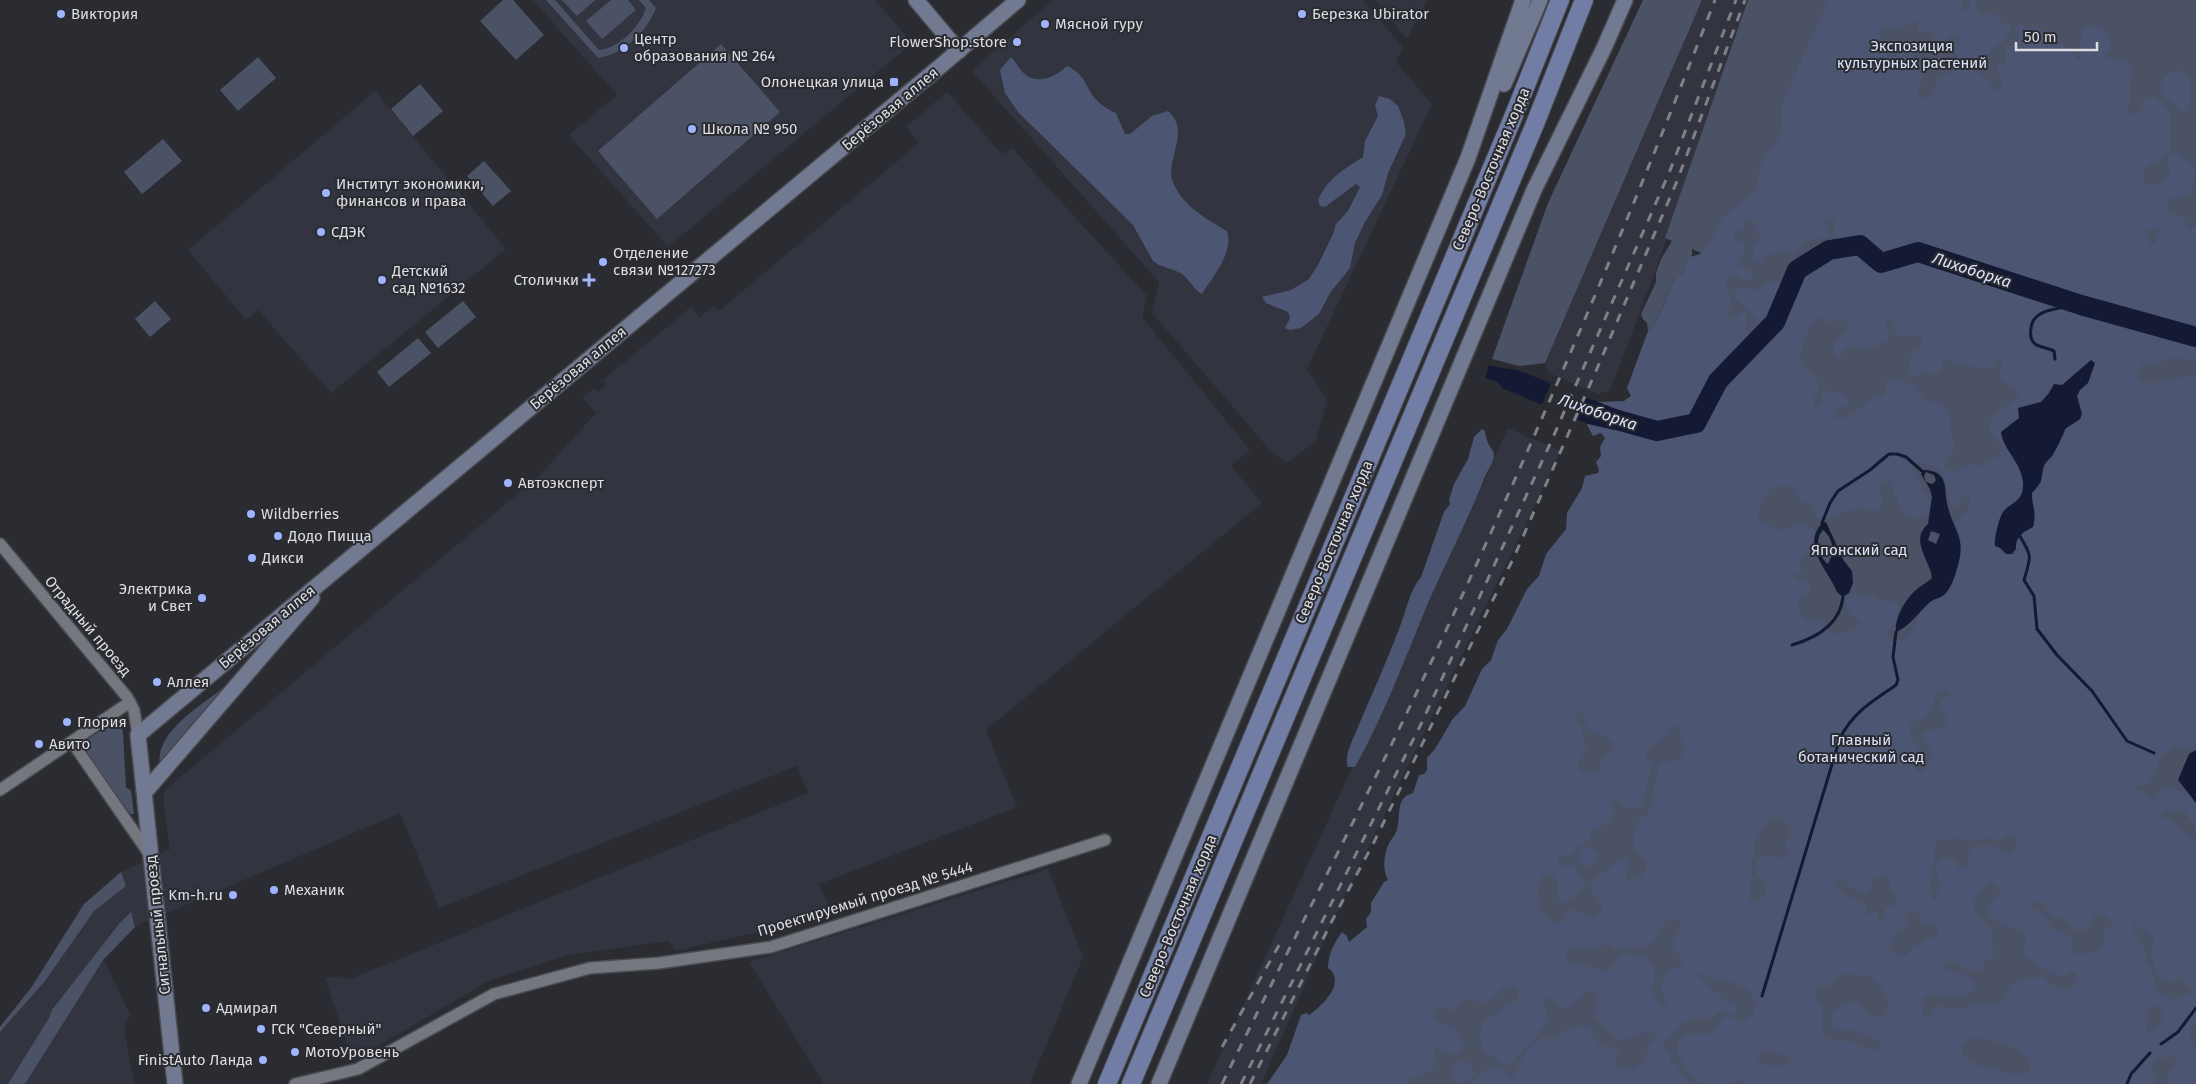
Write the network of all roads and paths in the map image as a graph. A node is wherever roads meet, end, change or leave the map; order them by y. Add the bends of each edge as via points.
1 (916, 0) edge
2 (1018, 0) edge
3 (1523, 0) edge
4 (1540, 0) edge
5 (1560, 0) edge
6 (1584, 0) edge
7 (1618, 0) edge
8 (1625, 0) edge
9 (1604, 48) junction
10 (959, 51) junction
11 (1468, 158) junction
12 (0, 544) edge
13 (335, 570) junction
14 (130, 702) junction
15 (138, 735) junction
16 (72, 742) junction
17 (0, 790) edge
18 (145, 792) junction
19 (1105, 840) dead end
20 (150, 855) junction
21 (175, 1084) edge
22 (295, 1084) edge
23 (1079, 1084) edge
24 (1107, 1084) edge
25 (1131, 1084) edge
26 (1158, 1084) edge

1 - 10 main road
2 - 10 main road, Берёзовая аллея
3 - 11 main road
4 - 11 main road
5 - 24 main road, Северо-Восточная хорда
6 - 25 main road, Северо-Восточная хорда via 1535,124
7 - 9 main road
8 - 9 main road
9 - 26 main road via 1534,190
10 - 13 main road, Берёзовая аллея
11 - 23 main road
12 - 14 street, Отрадный проезд
13 - 15 main road, Берёзовая аллея
13 - 18 main road
14 - 15 street, Отрадный проезд
14 - 16 street
15 - 18 main road, Сигнальный проезд
16 - 17 street
16 - 20 street
18 - 20 main road, Сигнальный проезд
19 - 22 street, Проектируемый проезд № 5444 via 771,947 658,963 590,968 494,994 358,1068
20 - 21 main road, Сигнальный проезд

